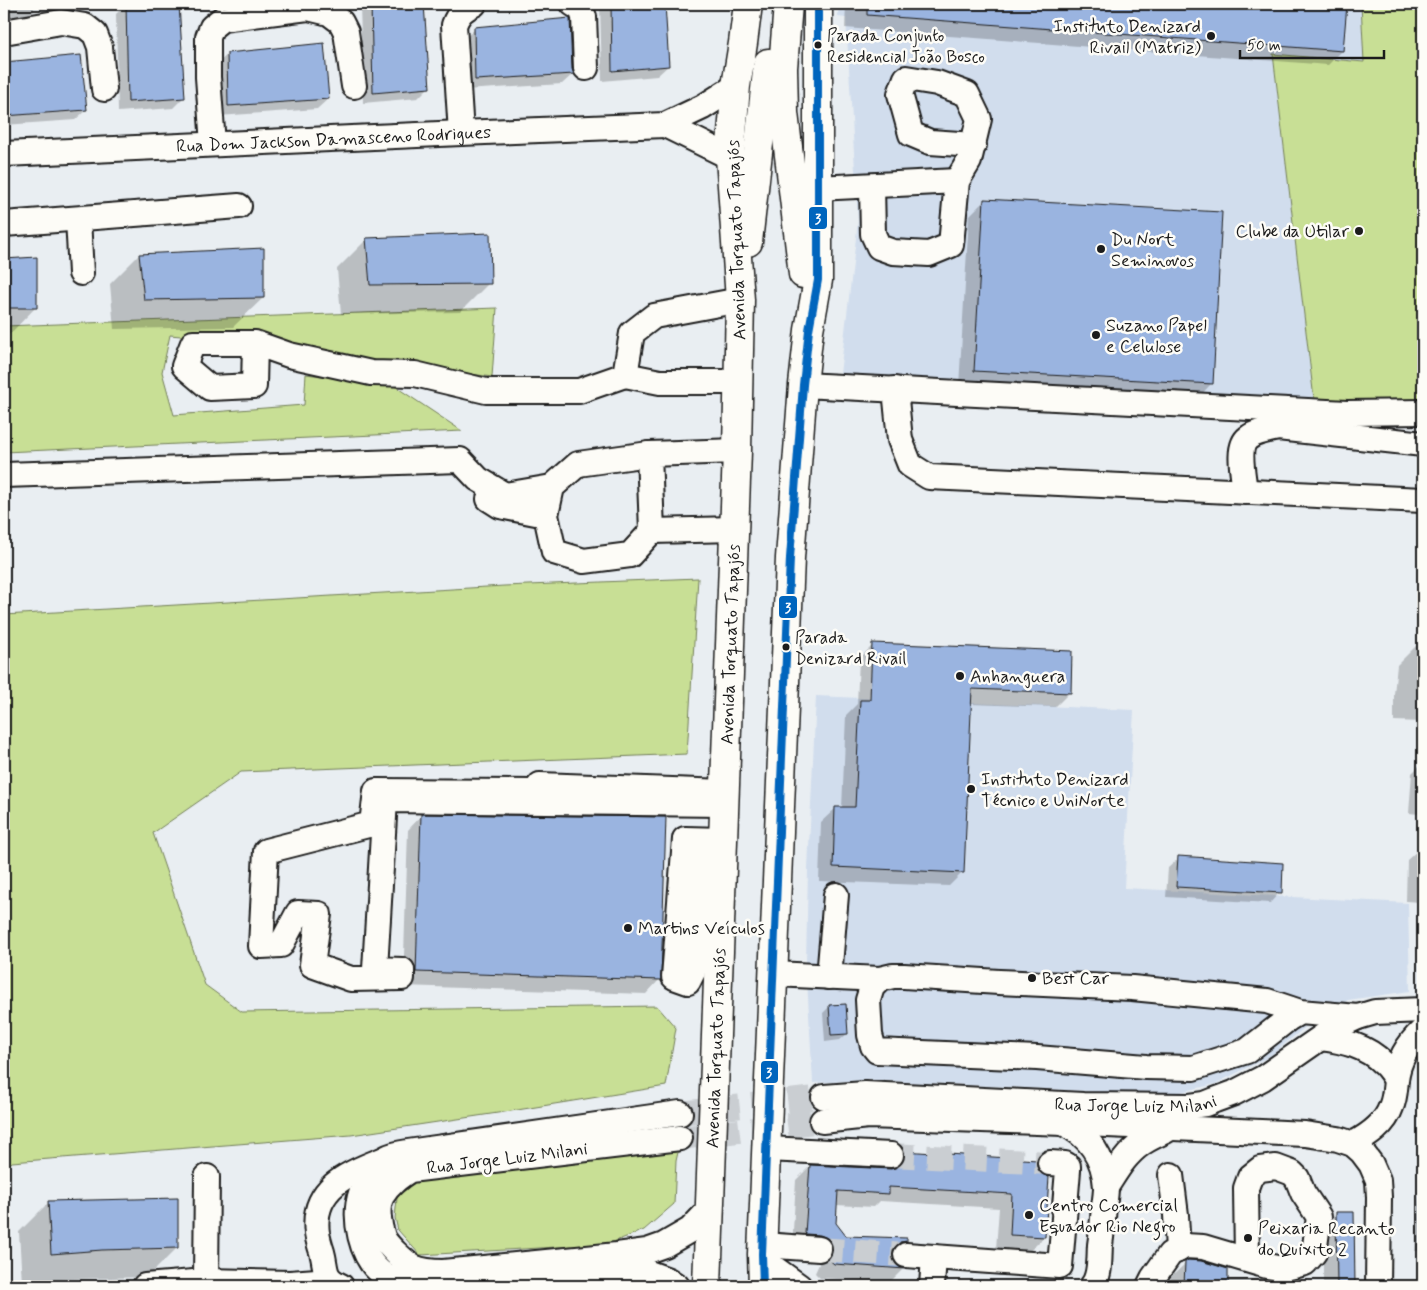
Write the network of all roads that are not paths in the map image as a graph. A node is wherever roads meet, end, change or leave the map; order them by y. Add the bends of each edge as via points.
1 (474, 4) edge
2 (574, 4) edge
3 (748, 4) edge
4 (770, 4) edge
5 (788, 4) edge
6 (818, 4) edge
7 (308, 6) edge
8 (61, 13) edge
9 (4, 32) edge
10 (586, 68) dead end
11 (354, 86) dead end
12 (736, 86) junction
13 (104, 89) dead end
14 (665, 125) junction
15 (461, 133) junction
16 (213, 144) junction
17 (974, 145) dead end
18 (4, 154) edge
19 (730, 156) junction
20 (957, 182) junction
21 (872, 186) junction
22 (817, 188) junction
23 (239, 206) dead end
24 (78, 219) junction
25 (4, 224) edge
26 (81, 273) dead end
27 (740, 300) junction
28 (809, 330) junction
29 (255, 343) dead end
30 (626, 375) junction
31 (738, 382) junction
32 (803, 385) junction
33 (895, 390) junction
34 (1423, 412) edge
35 (1423, 444) edge
36 (737, 451) junction
37 (649, 454) junction
38 (4, 476) edge
39 (4, 484) edge
40 (552, 486) junction
41 (1245, 492) junction
42 (1423, 500) edge
43 (546, 515) junction
44 (735, 529) junction
45 (652, 531) junction
46 (725, 798) junction
47 (723, 846) junction
48 (836, 894) dead end
49 (774, 974) junction
50 (829, 977) junction
51 (880, 979) junction
52 (1423, 1010) edge
53 (1300, 1012) junction
54 (1358, 1017) junction
55 (1423, 1030) edge
56 (1321, 1038) junction
57 (1396, 1079) junction
58 (824, 1096) tunnel mouth
59 (680, 1113) tunnel mouth
60 (822, 1121) tunnel mouth
61 (1063, 1123) junction
62 (1170, 1128) junction
63 (680, 1138) tunnel mouth
64 (1352, 1144) junction
65 (766, 1149) junction
66 (891, 1155) tunnel mouth
67 (386, 1158) junction
68 (1050, 1163) tunnel mouth
69 (1171, 1175) dead end
70 (207, 1177) dead end
71 (1106, 1188) junction
72 (710, 1209) junction
73 (762, 1249) junction
74 (819, 1249) tunnel mouth
75 (1178, 1250) junction
76 (906, 1255) tunnel mouth
77 (934, 1257) junction
78 (1247, 1260) dead end
79 (1060, 1266) junction
80 (332, 1275) edge
81 (1095, 1278) edge
82 (206, 1281) junction
83 (145, 1286) edge
84 (415, 1286) edge
85 (480, 1286) edge
86 (677, 1286) edge
87 (707, 1286) edge
88 (763, 1286) edge
89 (799, 1286) edge
90 (932, 1286) edge
91 (1149, 1286) edge
92 (1378, 1286) edge

1 - 15 street via 463,9 454,26
2 - 10 street via 584,17
3 - 12 highway, Avenida Torquato Tapajós
4 - 27 highway via 763,113
5 - 28 highway via 783,68 784,114
6 - 22 highway
7 - 11 street via 341,22 346,32
7 - 16 street via 222,19 212,28 208,37 208,77
8 - 9 street
8 - 13 street via 95,34 100,47
12 - 14 street, Rua Dom Jackson Damasceno Rodrigues via 703,107
12 - 19 highway, Avenida Torquato Tapajós
14 - 15 street, Rua Dom Jackson Damasceno Rodrigues
14 - 19 street, Rua Dom Jackson Damasceno Rodrigues
15 - 16 street, Rua Dom Jackson Damasceno Rodrigues
16 - 18 street, Rua Dom Jackson Damasceno Rodrigues
17 - 20 street via 970,161
19 - 27 highway, Avenida Torquato Tapajós
20 - 21 street
20 - 21 street via 951,245 929,254 893,252 879,247 873,234
21 - 22 street
22 - 28 highway via 818,280
23 - 24 street
24 - 25 street
24 - 26 street
27 - 30 street via 654,316 632,333
27 - 31 highway, Avenida Torquato Tapajós
28 - 32 highway
29 - 30 street via 289,355 371,372 415,374 486,391 579,391
30 - 31 street via 660,382
31 - 36 highway, Avenida Torquato Tapajós
32 - 33 street
32 - 49 highway via 790,558
33 - 34 street via 1347,413
33 - 41 street via 900,440 910,465 929,477
35 - 41 street via 1278,428 1263,432 1248,437 1243,443
36 - 37 street
36 - 44 highway, Avenida Torquato Tapajós
37 - 40 street via 578,464
37 - 45 street
38 - 40 street via 460,460 478,479 504,495
39 - 43 street via 449,472 500,506
40 - 43 street
41 - 42 street
43 - 45 street via 554,552 584,561 630,555
44 - 45 street
44 - 46 highway, Avenida Torquato Tapajós
46 - 46 street via 540,785 535,792 376,791 372,824 266,851 260,946 281,945 298,913 319,914 312,965 351,979 402,978 402,970 375,968 386,800
46 - 47 highway, Avenida Torquato Tapajós
47 - 47 street via 685,838 674,977 688,982 693,972 698,851
47 - 72 highway, Avenida Torquato Tapajós
48 - 50 street
49 - 50 street
49 - 65 highway
50 - 51 street
51 - 53 street via 904,976 1132,988 1267,1001
51 - 53 street via 872,987 868,1000 870,1035 877,1051 1193,1068 1247,1051
52 - 54 street, Rua Jorge Luiz Milani via 1375,1012
53 - 54 street
54 - 56 street, Rua Jorge Luiz Milani
55 - 57 street via 1413,1038 1404,1053
56 - 57 street via 1341,1040 1361,1048 1383,1063
56 - 58 street, Rua Jorge Luiz Milani via 1234,1093 1190,1106 1083,1105 865,1094
57 - 64 street via 1394,1098 1386,1117 1367,1136
59 - 67 street, Rua Jorge Luiz Milani via 408,1152
60 - 61 street, Rua Jorge Luiz Milani via 868,1116
61 - 62 street, Rua Jorge Luiz Milani
61 - 71 street via 1076,1129 1095,1149
62 - 64 street, Rua Jorge Luiz Milani via 1305,1134
62 - 71 street via 1129,1153
63 - 72 street, Rua Jorge Luiz Milani via 410,1170 393,1181 381,1197 378,1215 384,1238 412,1266 443,1272 647,1251 690,1230
64 - 92 street via 1371,1164 1378,1180
65 - 66 street
65 - 73 highway
67 - 80 street, Rua Jorge Luiz Milani via 342,1179 323,1197 318,1209 317,1232
67 - 84 street via 371,1174 361,1192 358,1207 360,1238 366,1253 382,1274
68 - 79 street via 1068,1166
69 - 75 street
70 - 82 street
71 - 81 street
72 - 87 highway, Avenida Torquato Tapajós
73 - 74 street
73 - 88 highway
73 - 89 street via 774,1268
75 - 78 street via 1186,1246 1203,1247
75 - 91 street via 1170,1254
76 - 77 street
77 - 79 street
77 - 90 street
79 - 81 street
80 - 82 street via 263,1282
82 - 83 street
85 - 86 street via 631,1272 650,1274

